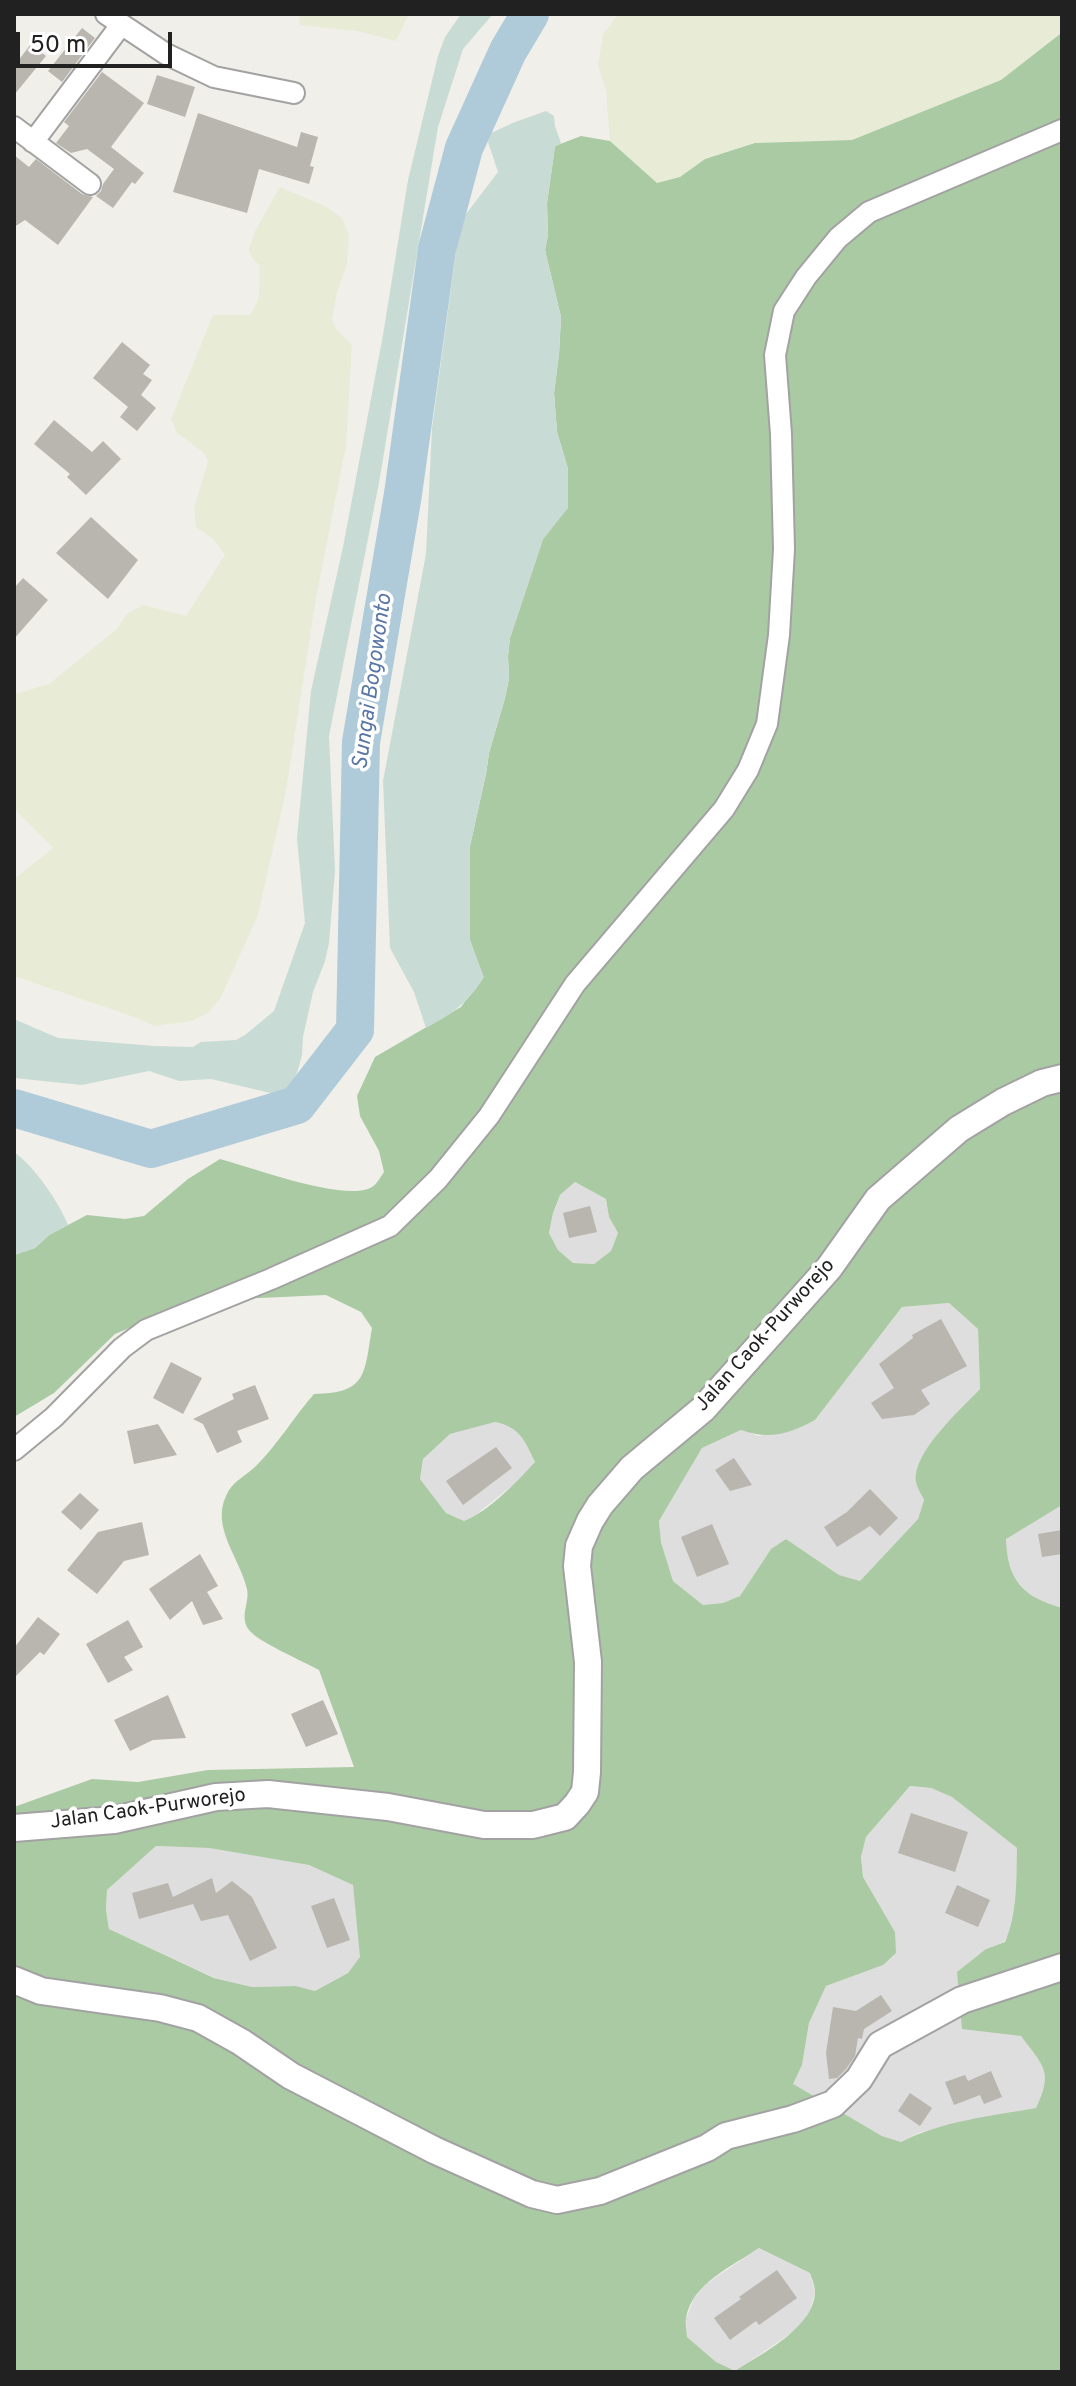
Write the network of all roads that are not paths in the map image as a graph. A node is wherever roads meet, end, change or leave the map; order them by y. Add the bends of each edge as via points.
1 (113, 19) edge
2 (294, 93) dead end
3 (14, 127) edge
4 (1062, 130) edge
5 (33, 142) junction
6 (90, 184) dead end
7 (1062, 1078) edge
8 (14, 1450) edge
9 (14, 1828) edge
10 (1062, 1967) edge
11 (14, 1980) edge

1 - 2 street via 214,77
1 - 5 street
3 - 5 street
4 - 8 street via 869,212 838,238 784,311 775,355 784,549 767,724 724,809 575,984 489,1116 438,1179 390,1226 146,1330
5 - 6 street
7 - 9 street, Jalan Caok-Purworejo via 1042,1083 959,1129 878,1199 829,1268 703,1409 632,1468 600,1505 579,1546 577,1566 588,1662 585,1792 565,1817 533,1825 484,1825 388,1807 268,1794 216,1797 114,1820
10 - 11 street via 962,2000 880,2045 859,2079 833,2104 726,2136 600,2191 557,2200 434,2150 291,2076 198,2018 41,1991

